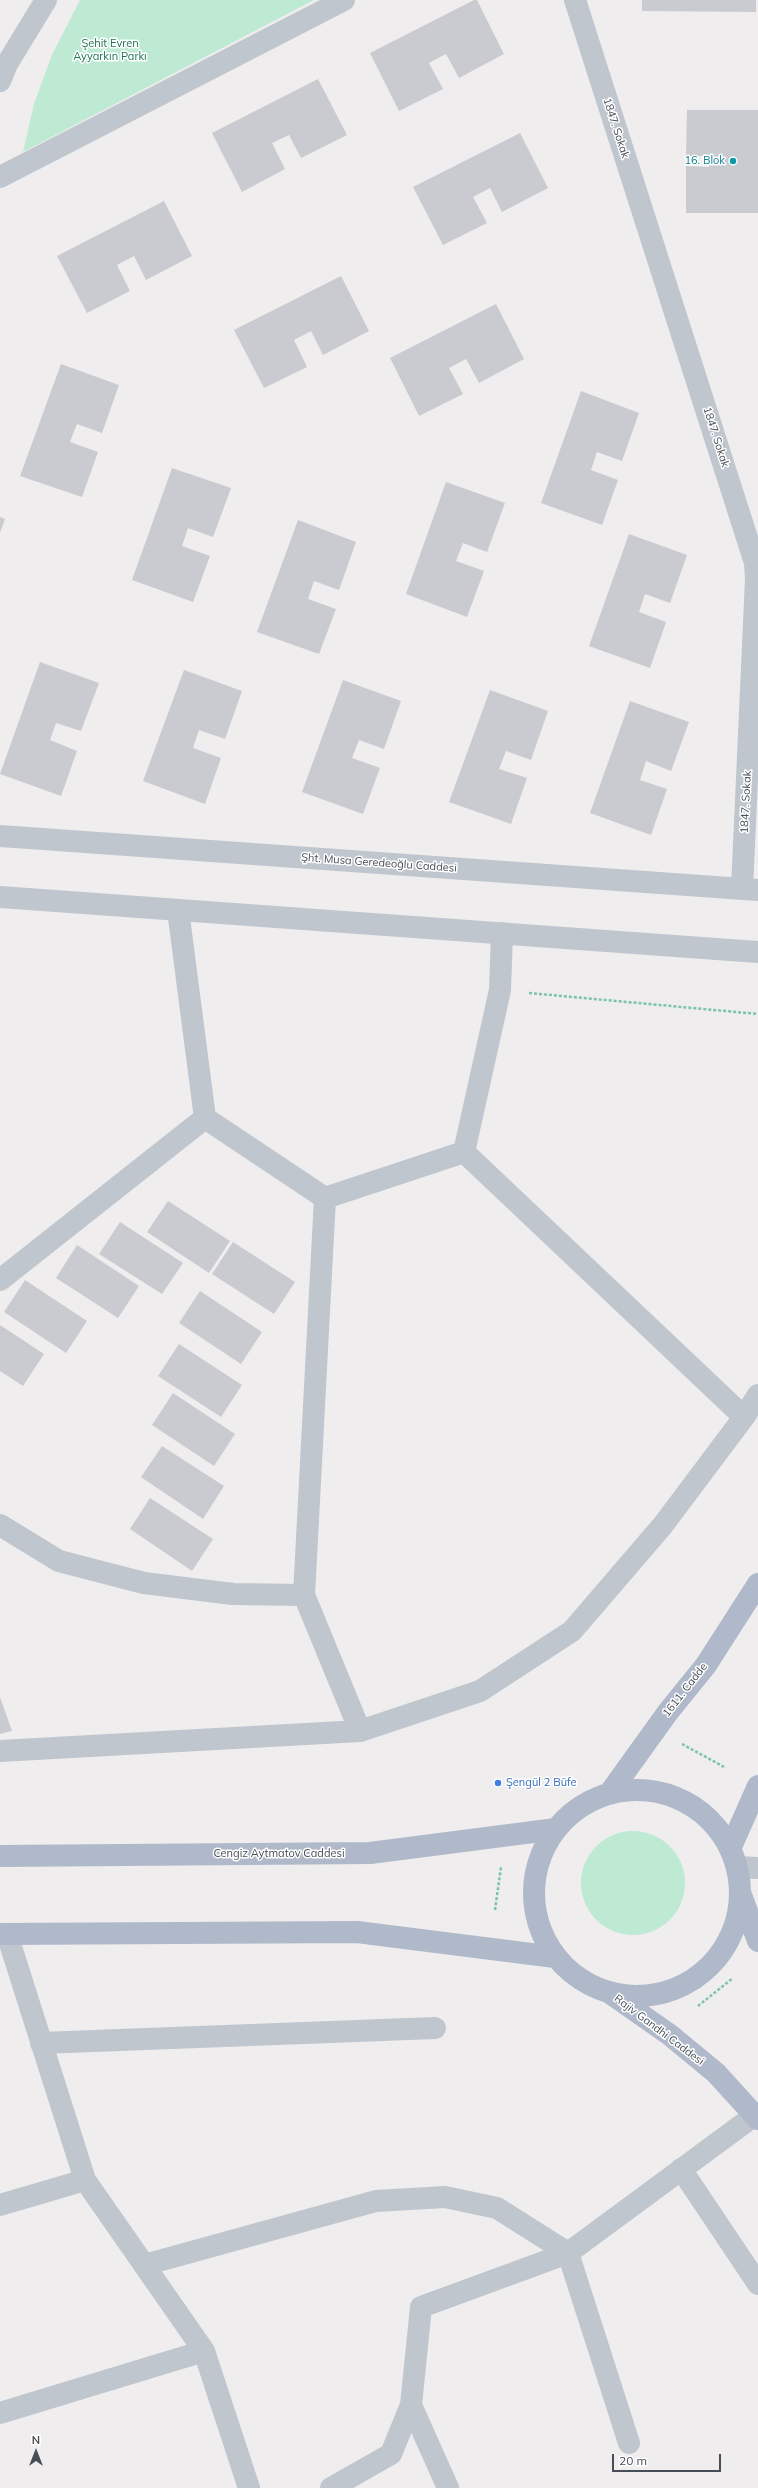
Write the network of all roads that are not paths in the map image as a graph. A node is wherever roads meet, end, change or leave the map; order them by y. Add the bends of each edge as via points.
1 (46, 0) edge
2 (344, 0) edge
3 (575, 0) edge
4 (0, 81) edge
5 (0, 177) edge
6 (0, 836) edge
7 (750, 890) edge
8 (0, 898) edge
9 (178, 910) junction
10 (502, 934) junction
11 (758, 952) edge
12 (206, 1118) junction
13 (464, 1152) junction
14 (325, 1198) junction
15 (0, 1280) edge
16 (758, 1395) edge
17 (744, 1417) junction
18 (0, 1524) edge
19 (758, 1584) edge
20 (304, 1595) junction
21 (360, 1731) junction
22 (0, 1751) edge
23 (758, 1786) edge
24 (609, 1794) junction
25 (556, 1829) junction
26 (0, 1856) edge
27 (742, 1861) edge
28 (740, 1892) junction
29 (3, 1934) edge
30 (758, 1941) edge
31 (555, 1957) junction
32 (609, 1993) junction
33 (435, 2028) dead end
34 (41, 2043) junction
35 (756, 2117) edge
36 (681, 2169) junction
37 (85, 2180) junction
38 (0, 2205) edge
39 (568, 2253) junction
40 (144, 2265) junction
41 (758, 2284) edge
42 (204, 2351) junction
43 (412, 2405) junction
44 (0, 2413) edge
45 (629, 2443) dead end
46 (249, 2488) edge
47 (331, 2488) edge
48 (448, 2488) edge

1 - 4 street via 7,64
2 - 5 street
3 - 7 street, 1847. Sokak via 755,563
6 - 7 street, Şht. Musa Geredeoğlu Caddesi
8 - 9 street
9 - 10 street
9 - 12 street
10 - 11 street
10 - 13 street via 500,990
12 - 14 street
12 - 15 street
13 - 14 street
13 - 17 street
14 - 20 street
16 - 17 street
17 - 21 street via 663,1525 572,1631 480,1691
18 - 20 street via 59,1561 144,1583 232,1594
19 - 24 main road, 1611. Cadde via 706,1664
20 - 21 street
21 - 22 street
23 - 27 main road
24 - 25 main road via 580,1807
24 - 27 main road via 642,1790 664,1793 698,1810 720,1832
25 - 26 main road, Cengiz Aytmatov Caddesi via 370,1853
25 - 31 main road via 539,1857 531,1899 538,1926
27 - 28 main road
28 - 30 main road
28 - 32 main road via 737,1917 721,1955 706,1969 679,1987 646,1996
29 - 31 main road via 357,1932
29 - 34 street
31 - 32 main road via 579,1979
32 - 35 main road, Rajiv Gandhi Caddesi via 670,2035 716,2073
33 - 34 street
34 - 37 street
35 - 36 street
36 - 39 street
36 - 41 street
37 - 38 street
37 - 40 street
39 - 40 street via 497,2208 445,2197 376,2201
39 - 43 street via 421,2307
39 - 45 street
40 - 42 street
42 - 44 street
42 - 46 street
43 - 47 street via 391,2454
43 - 48 street

